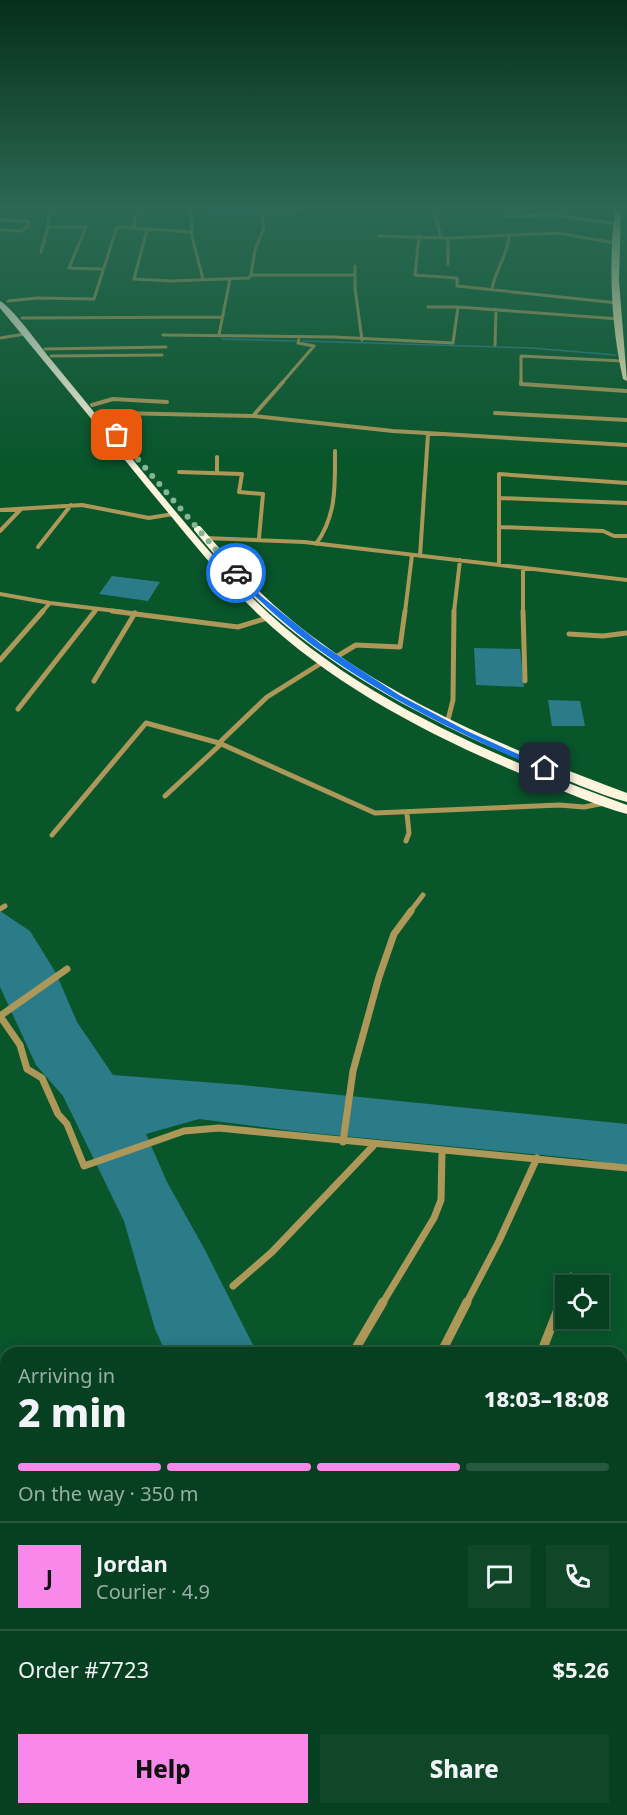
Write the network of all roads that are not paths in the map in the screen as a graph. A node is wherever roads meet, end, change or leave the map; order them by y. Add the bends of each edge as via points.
1 (96, 292) edge
2 (228, 292) edge
3 (357, 292) edge
4 (508, 292) edge
5 (617, 292) edge
6 (618, 303) junction
7 (3, 304) edge
8 (428, 307) dead end
9 (458, 308) junction
10 (496, 309) junction
11 (223, 317) junction
12 (22, 318) junction
13 (622, 318) edge
14 (25, 334) junction
15 (163, 335) dead end
16 (219, 336) junction
17 (299, 337) junction
18 (0, 338) edge
19 (362, 340) junction
20 (495, 345) dead end
21 (166, 347) dead end
22 (48, 353) junction
23 (162, 356) dead end
24 (622, 361) junction
25 (627, 378) edge
26 (627, 391) edge
27 (167, 402) dead end
28 (92, 405) junction
29 (495, 413) dead end
30 (254, 416) junction
31 (103, 418) junction
32 (627, 420) edge
33 (428, 434) junction
34 (627, 445) edge
35 (334, 451) dead end
36 (217, 457) dead end
37 (179, 472) dead end
38 (217, 472) junction
39 (627, 483) edge
40 (499, 498) junction
41 (627, 503) edge
42 (71, 505) junction
43 (21, 509) junction
44 (0, 510) edge
45 (173, 514) junction
46 (499, 527) junction
47 (0, 531) edge
48 (627, 536) edge
49 (205, 538) junction
50 (259, 538) junction
51 (316, 544) junction
52 (38, 547) dead end
53 (412, 555) junction
54 (420, 556) junction
55 (460, 560) junction
56 (499, 565) junction
57 (524, 568) junction
58 (627, 580) edge
59 (0, 594) edge
60 (50, 603) junction
61 (97, 609) junction
62 (135, 613) junction
63 (267, 618) junction
64 (627, 633) edge
65 (568, 634) dead end
66 (336, 657) junction
67 (0, 660) edge
68 (323, 662) junction
69 (94, 681) dead end
70 (525, 681) dead end
71 (18, 709) dead end
72 (447, 724) junction
73 (220, 743) junction
74 (165, 796) dead end
75 (627, 798) edge
76 (608, 803) junction
77 (627, 810) edge
78 (407, 814) junction
79 (52, 835) dead end
80 (406, 841) dead end
81 (423, 895) dead end
82 (64, 970) dead end
83 (0, 1016) edge
84 (344, 1140) junction
85 (374, 1145) junction
86 (442, 1151) junction
87 (537, 1158) junction
88 (627, 1168) edge
89 (233, 1286) dead end
90 (555, 1318) edge
91 (357, 1347) edge
92 (444, 1347) edge
93 (543, 1347) edge

1 - 7 street via 94,299 37,298
2 - 11 street
3 - 19 street
4 - 6 street
5 - 6 main road
6 - 13 main road
7 - 12 highway
7 - 14 highway
8 - 9 street
9 - 10 street
9 - 19 street via 453,343
10 - 13 street
10 - 20 street
11 - 12 street
11 - 16 street
12 - 22 highway
13 - 24 main road
14 - 18 street
14 - 45 highway
15 - 16 street
16 - 17 street
17 - 19 street
17 - 30 street via 298,342 314,346
21 - 22 street
22 - 23 street
22 - 28 highway
24 - 25 main road
24 - 26 street via 521,356 521,384
27 - 28 street via 113,399
28 - 31 highway
29 - 32 street
30 - 31 street via 117,413
30 - 33 street
31 - 49 highway
33 - 34 street
33 - 54 street via 426,516
35 - 51 street via 334,507 328,530
36 - 38 street
37 - 38 street
38 - 50 street via 240,473 239,492 263,494
39 - 40 street via 499,474
40 - 41 street
40 - 46 street
42 - 43 street
42 - 45 street via 149,518
42 - 52 street
43 - 44 street
43 - 47 street
45 - 63 highway
46 - 48 street via 603,531
46 - 56 street
49 - 50 street
49 - 66 highway via 258,597
50 - 51 street
51 - 53 street
53 - 54 street
53 - 66 street via 400,647 356,645
54 - 55 street
55 - 56 street
55 - 72 street via 454,611 453,700
56 - 57 street
57 - 58 street
57 - 70 street
59 - 60 street
60 - 61 street
60 - 67 street
61 - 62 street
61 - 71 street
62 - 63 street via 238,627
62 - 69 street
63 - 68 highway
64 - 65 street
66 - 72 highway via 396,697
68 - 73 street via 273,690
68 - 76 highway via 376,698 482,752
72 - 75 highway via 545,768
73 - 74 street
73 - 78 street via 368,812
73 - 79 street via 146,723
76 - 77 highway
76 - 78 street
78 - 80 street
81 - 84 street via 394,934 360,1039 348,1092
82 - 83 street
83 - 84 street via 20,1045 27,1069 42,1078 84,1166 184,1131 219,1128
84 - 85 street
85 - 86 street
85 - 89 street via 273,1252
86 - 87 street
86 - 91 street via 441,1200 434,1218
87 - 88 street
87 - 92 street
90 - 93 street

